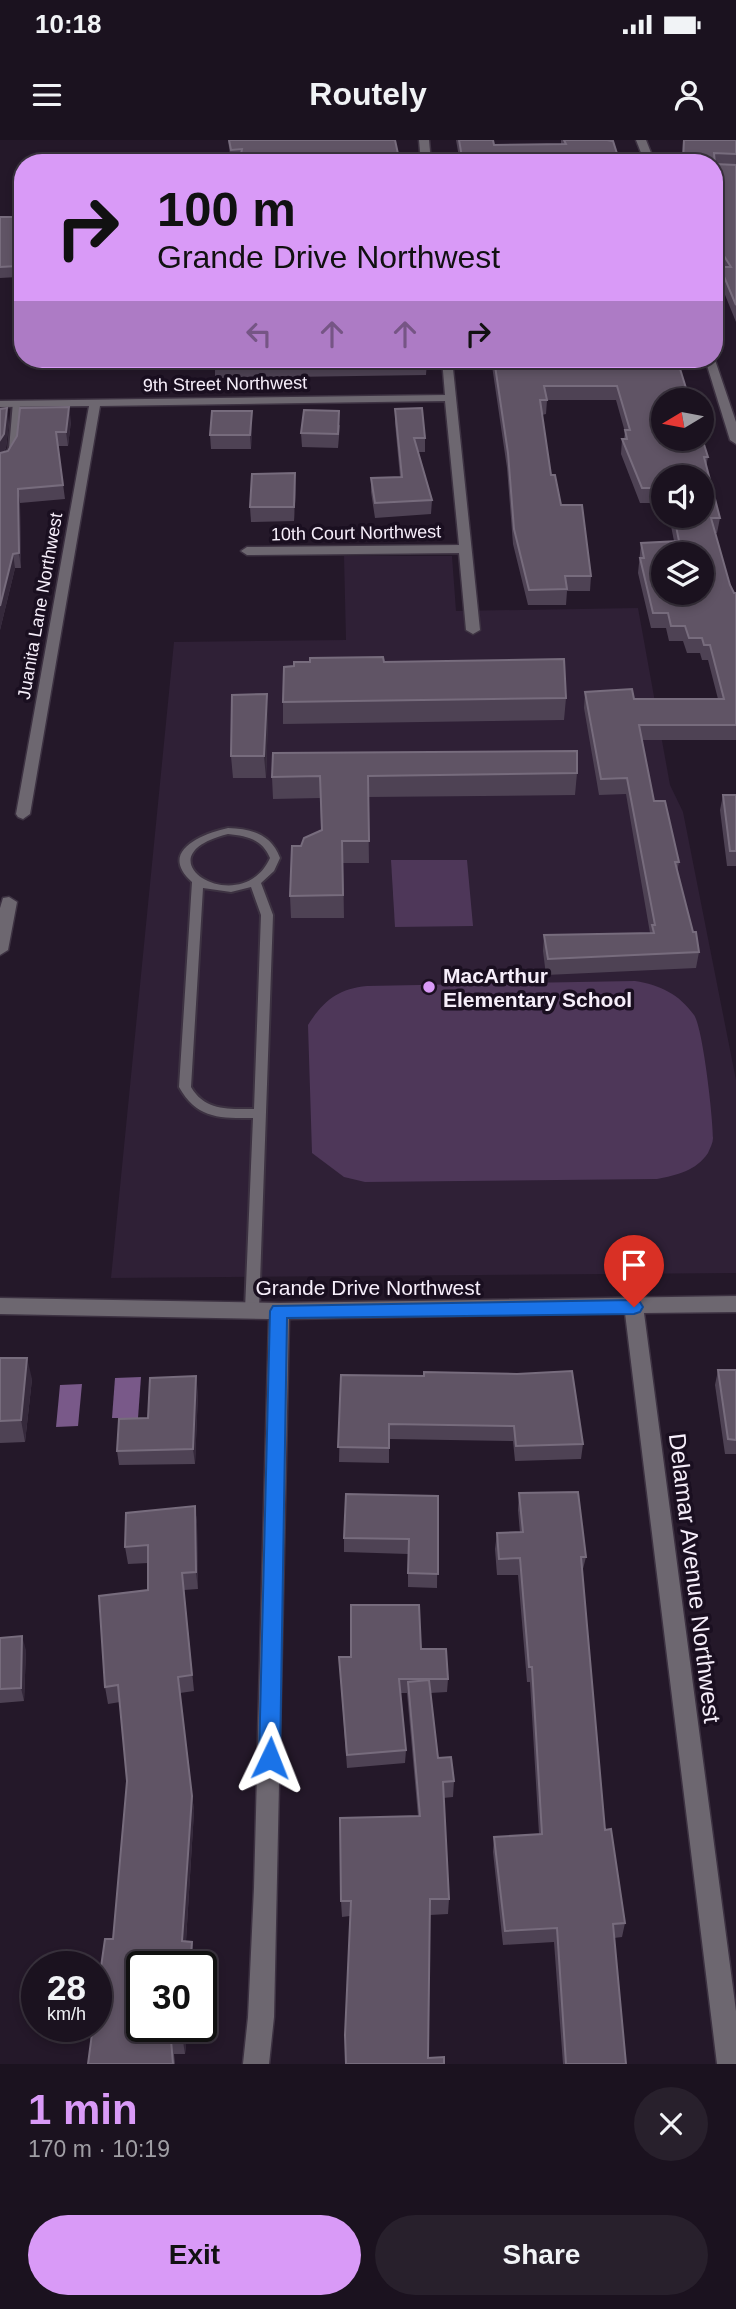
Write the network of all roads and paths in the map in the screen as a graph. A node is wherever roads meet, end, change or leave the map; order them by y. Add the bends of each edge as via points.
1 (448, 368) edge
2 (713, 368) edge
3 (451, 398) junction
4 (0, 404) edge
5 (16, 404) junction
6 (95, 404) junction
7 (736, 440) edge
8 (0, 463) edge
9 (465, 549) junction
10 (247, 551) dead end
11 (473, 630) dead end
12 (23, 814) dead end
13 (198, 881) junction
14 (255, 883) junction
15 (9, 902) dead end
16 (0, 950) edge
17 (259, 1113) junction
18 (736, 1304) edge
19 (0, 1306) edge
20 (634, 1307) junction
21 (252, 1310) junction
22 (279, 1311) junction
23 (256, 2064) edge
24 (730, 2064) edge

1 - 3 street
2 - 7 street
3 - 6 street, 9th Street Northwest
3 - 9 street
4 - 5 street, 9th Street Northwest
5 - 6 street, 9th Street Northwest
5 - 8 lane via 13,449
6 - 12 street, Juanita Lane Northwest
9 - 10 street, 10th Court Northwest
9 - 11 street
13 - 14 lane via 226,888
13 - 14 lane via 189,873 186,855 202,838 228,831 256,835 272,849 273,867
13 - 17 lane via 185,1087 200,1107
14 - 17 lane via 267,915
15 - 16 street
17 - 21 lane
18 - 20 street, Grande Drive Northwest
19 - 21 street, Grande Drive Northwest
20 - 22 street, Grande Drive Northwest
20 - 24 street, Delamar Avenue Northwest
21 - 22 street, Grande Drive Northwest
22 - 23 street via 267,1861

